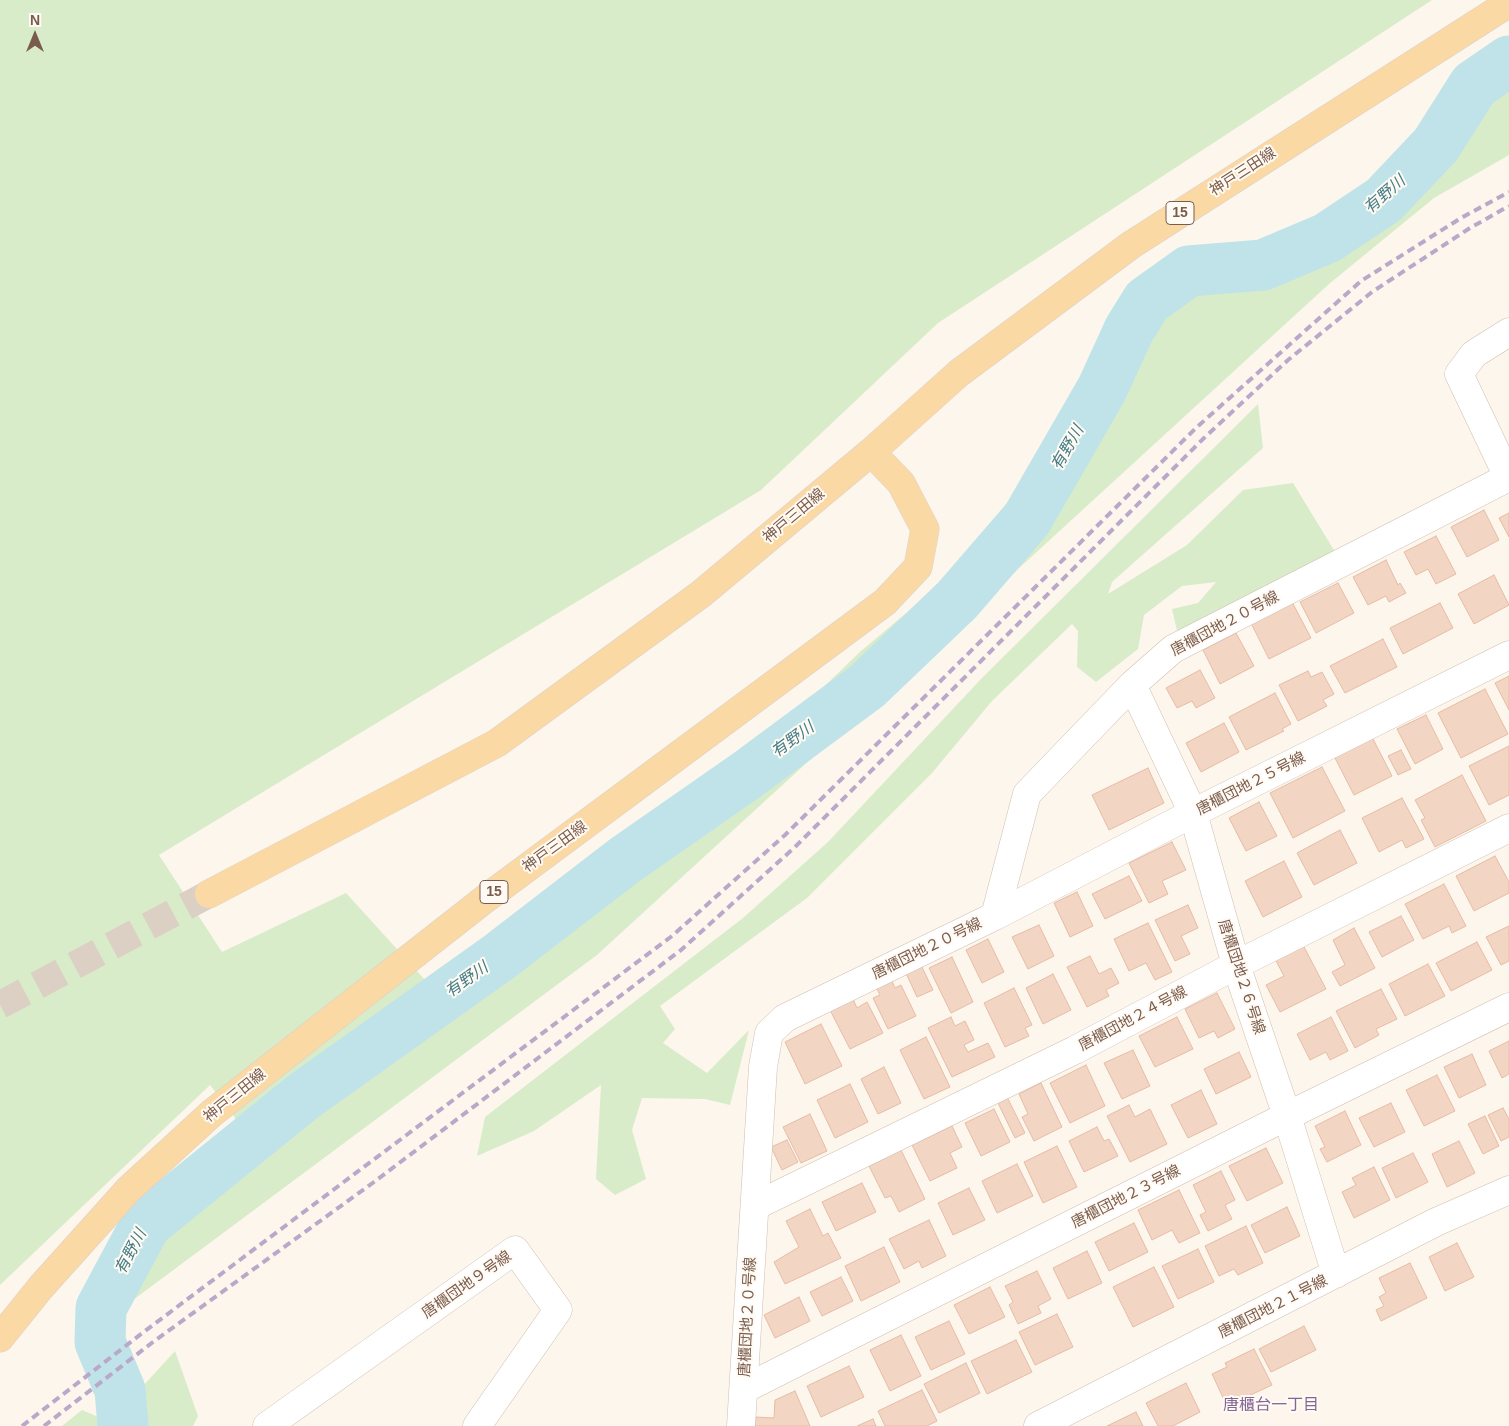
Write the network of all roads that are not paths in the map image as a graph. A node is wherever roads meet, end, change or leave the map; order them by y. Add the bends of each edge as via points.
1 (1509, 3) edge
2 (1509, 332) edge
3 (871, 452) junction
4 (1509, 477) edge
5 (1509, 654) edge
6 (1132, 685) junction
7 (1193, 813) junction
8 (1509, 828) edge
9 (209, 894) tunnel mouth
10 (995, 916) junction
11 (1236, 965) junction
12 (1509, 1007) edge
13 (1287, 1116) junction
14 (1509, 1191) edge
15 (754, 1206) junction
16 (1336, 1274) junction
17 (0, 1338) edge
18 (744, 1389) junction
19 (267, 1426) edge
20 (477, 1426) edge
21 (741, 1426) edge
22 (1038, 1426) edge

1 - 3 main road, 神戸三田線 / 15 via 1131,245 958,373
2 - 4 street, 唐櫃団地２０号線 via 1474,354 1459,374
3 - 9 main road, 神戸三田線 / 15 via 701,594 497,743
3 - 17 main road, 神戸三田線 / 15 via 901,483 925,529 918,567 885,602 485,899 212,1113 129,1188
4 - 6 street, 唐櫃団地２０号線 via 1173,650
5 - 7 street, 唐櫃団地２５号線
6 - 7 street, 唐櫃団地２６号線
6 - 10 street, 唐櫃団地２０号線 via 1027,794
7 - 10 street, 唐櫃団地２５号線
7 - 11 street, 唐櫃団地２６号線
8 - 11 street, 唐櫃団地２４号線
10 - 15 street, 唐櫃団地２０号線 via 785,1018 769,1033 763,1067
11 - 13 street, 唐櫃団地２６号線
11 - 15 street, 唐櫃団地２４号線 via 1075,1050
12 - 13 street, 唐櫃団地２３号線
13 - 16 street, 唐櫃団地２６号線
13 - 18 street, 唐櫃団地２３号線
14 - 16 street, 唐櫃団地２１号線 via 1436,1222
15 - 18 street, 唐櫃団地２０号線
16 - 22 street, 唐櫃団地２１号線
18 - 21 street, 唐櫃団地２０号線
19 - 20 street, 唐櫃団地９号線 via 515,1250 558,1310

